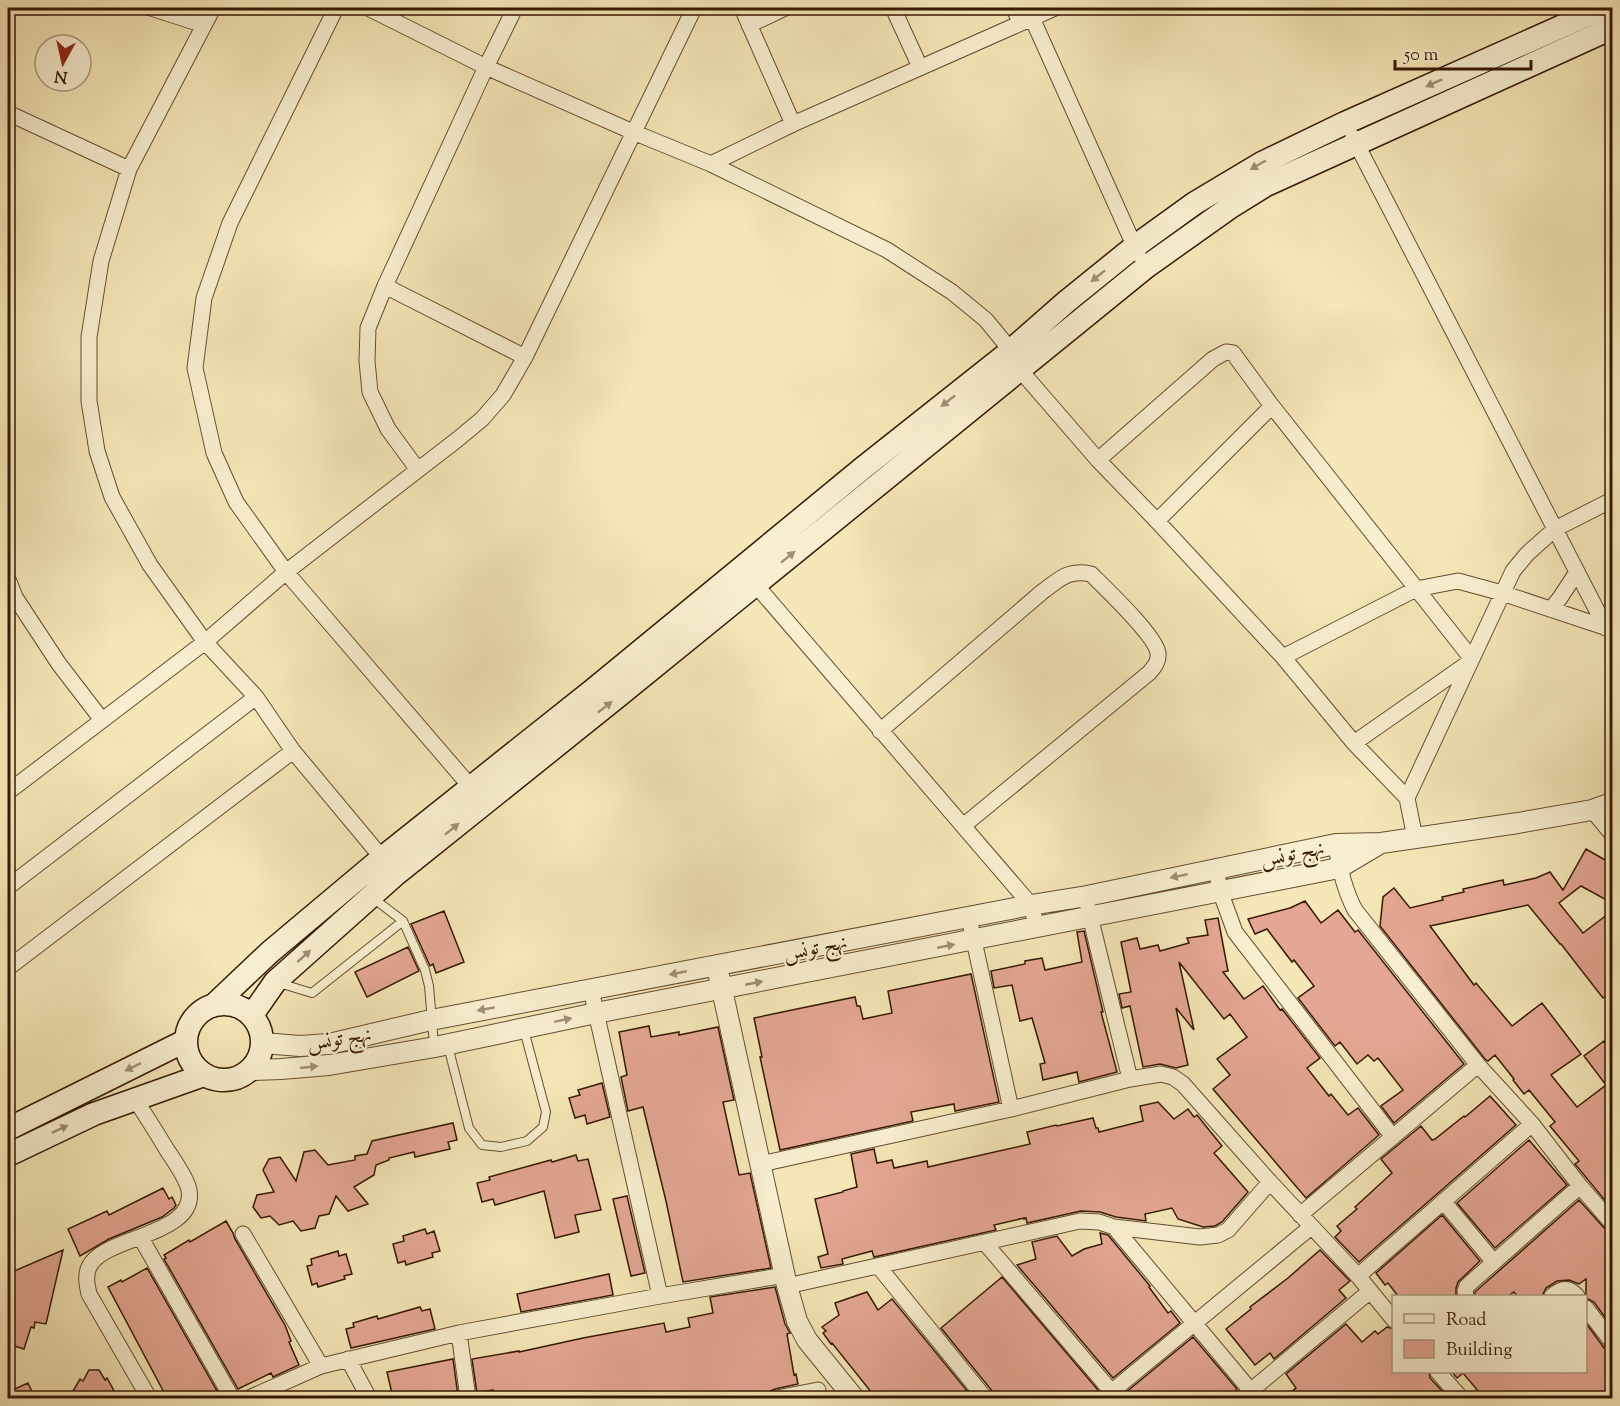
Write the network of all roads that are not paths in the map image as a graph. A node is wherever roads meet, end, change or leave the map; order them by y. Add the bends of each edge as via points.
1 (151, 8) edge
2 (213, 8) edge
3 (336, 8) edge
4 (368, 8) edge
5 (515, 8) edge
6 (694, 8) edge
7 (742, 8) edge
8 (785, 8) edge
9 (892, 8) edge
10 (1014, 8) edge
11 (1055, 8) edge
12 (1603, 8) edge
13 (1026, 21) junction
14 (749, 25) junction
15 (204, 26) junction
16 (1612, 28) edge
17 (486, 67) junction
18 (920, 68) junction
19 (8, 113) edge
20 (1345, 123) junction
21 (793, 124) junction
22 (633, 132) junction
23 (1358, 144) junction
24 (711, 164) junction
25 (129, 169) junction
26 (1134, 247) junction
27 (1146, 267) junction
28 (385, 285) junction
29 (525, 357) junction
30 (1014, 362) junction
31 (1272, 406) junction
32 (1098, 460) junction
33 (418, 470) junction
34 (1612, 500) edge
35 (1157, 521) junction
36 (1555, 529) junction
37 (286, 572) junction
38 (1577, 572) junction
39 (748, 576) junction
40 (8, 579) edge
41 (1416, 589) junction
42 (1502, 593) junction
43 (1551, 609) junction
44 (1609, 629) edge
45 (205, 642) junction
46 (1283, 657) junction
47 (1471, 661) junction
48 (256, 697) junction
49 (102, 720) junction
50 (880, 731) junction
51 (1354, 743) junction
52 (294, 751) junction
53 (8, 792) edge
54 (477, 795) junction
55 (1407, 798) junction
56 (1612, 802) edge
57 (1592, 810) junction
58 (963, 826) junction
59 (1612, 834) edge
60 (1415, 838) junction
61 (1381, 843) junction
62 (1336, 844) junction
63 (388, 866) junction
64 (1216, 868) junction
65 (1339, 868) junction
66 (8, 886) edge
67 (1220, 891) junction
68 (370, 896) junction
69 (1087, 896) junction
70 (1030, 905) junction
71 (1090, 917) junction
72 (969, 918) junction
73 (403, 921) junction
74 (1037, 928) junction
75 (973, 941) junction
76 (717, 966) junction
77 (8, 968) edge
78 (275, 982) junction
79 (722, 989) junction
80 (591, 990) junction
81 (215, 1004) junction
82 (596, 1013) junction
83 (252, 1015) junction
84 (431, 1020) junction
85 (524, 1029) junction
86 (185, 1041) junction
87 (263, 1043) junction
88 (441, 1046) junction
89 (1478, 1065) junction
90 (251, 1070) junction
91 (204, 1075) junction
92 (1130, 1079) junction
93 (135, 1099) junction
94 (1011, 1109) junction
95 (1532, 1124) junction
96 (8, 1129) edge
97 (1393, 1137) junction
98 (8, 1155) edge
99 (761, 1164) junction
100 (1270, 1182) junction
101 (1580, 1186) junction
102 (1443, 1201) junction
103 (1305, 1221) junction
104 (1612, 1223) edge
105 (1114, 1227) junction
106 (243, 1234) dead end
107 (141, 1238) junction
108 (985, 1243) junction
109 (1493, 1261) junction
110 (879, 1267) junction
111 (1358, 1276) junction
112 (786, 1281) junction
113 (1369, 1292) junction
114 (1466, 1295) edge
115 (1554, 1295) edge
116 (1575, 1295) edge
117 (660, 1296) junction
118 (1587, 1309) edge
119 (1392, 1318) edge
120 (1195, 1323) junction
121 (459, 1333) junction
122 (1612, 1342) edge
123 (348, 1359) junction
124 (321, 1366) junction
125 (1440, 1373) edge
126 (835, 1375) junction
127 (813, 1394) edge
128 (1111, 1396) edge
129 (1246, 1396) edge
130 (258, 1397) edge
131 (149, 1398) edge
132 (232, 1398) edge
133 (369, 1398) edge
134 (468, 1398) edge
135 (777, 1398) edge
136 (854, 1398) edge
137 (985, 1398) edge
138 (1461, 1398) edge

1 - 15 street
2 - 15 street
3 - 37 street via 230,222 204,298 195,368 214,453 237,502
4 - 17 street
5 - 17 street
6 - 22 street
7 - 14 street
8 - 14 street
9 - 18 street
10 - 13 street
11 - 13 street
12 -> 20 main road
13 - 18 street
13 - 26 street
14 - 21 street
15 - 25 street
16 - 23 main road
17 - 22 street
17 - 28 street
18 - 21 street
19 - 25 street
20 - 23 street
20 -> 26 main road via 1252,168
21 - 24 street
22 - 24 street
22 - 29 street
23 - 27 main road via 1266,185
23 - 36 street
24 - 30 street via 887,250 952,292 986,320
25 - 45 street via 101,261 89,337 89,401 97,451 117,507 150,565
26 - 27 street
26 -> 30 main road via 1066,302
27 - 30 main road
28 - 29 street
28 - 33 street via 368,328 370,392 388,429
29 - 33 street via 503,395 482,419
30 - 32 street
30 - 39 main road via 863,468
31 - 32 street via 1238,358 1226,352 1213,358
31 - 35 street
31 - 41 street
32 - 35 street
33 - 37 street
34 - 36 street
35 - 46 street
36 - 38 street
36 - 42 street via 1527,554
37 - 45 street
37 - 54 street
38 - 43 street
38 - 44 street
39 - 50 street
39 - 54 main road via 593,690
40 - 49 street via 15,597 59,664
41 - 42 street via 1458,581
41 - 46 street
41 - 47 street
42 - 43 street
42 - 47 street
43 - 44 street
45 - 48 street
45 - 49 street
46 - 51 street
47 - 51 street
47 - 55 street
48 - 52 street
48 - 66 street
49 - 53 street
50 - 58 street
50 - 58 street via 1042,592 1078,571 1091,573 1152,639 1158,653 1157,664 1149,673
51 - 55 street
52 - 63 street
52 - 77 street
54 - 63 main road
55 - 60 street
56 - 57 street, نهج تونس
57 - 59 street
57 - 60 street, نهج تونس
58 - 70 street
60 - 61 street, نهج تونس
61 - 62 street, نهج تونس
61 - 65 street, نهج تونس
62 - 64 street, نهج تونس
62 - 65 street
63 - 68 main road
63 - 81 main road via 270,952
64 - 67 street
64 -> 69 street, نهج تونس
65 - 67 street, نهج تونس
65 - 89 street via 1355,910
67 - 71 street, نهج تونس
67 - 97 street via 1235,932
68 - 73 lane
78 -> 68 main road
69 - 70 street, نهج تونس
69 - 71 street
70 - 72 street, نهج تونس
70 - 74 street
71 - 74 street, نهج تونس
71 - 92 street
72 - 75 street
72 - 76 street, نهج تونس
73 - 78 lane via 312,993
73 - 84 lane via 425,970
74 - 75 street, نهج تونس
79 -> 75 street, نهج تونس
75 - 94 street
76 - 79 street
76 -> 80 street, نهج تونس
78 - 83 main road
79 - 82 street, نهج تونس
79 - 99 street
80 - 82 street
80 -> 84 street, نهج تونس
81 - 83 main road via 235,1005
81 - 86 main road via 191,1022
85 -> 82 street, نهج تونس
82 - 117 street
83 - 87 main road
84 - 87 street, نهج تونس via 329,1044
84 - 88 lane
85 - 88 street, نهج تونس
85 - 88 lane via 546,1112 543,1128 527,1140 501,1147 482,1145 469,1128
86 - 91 main road via 190,1060
86 -> 96 main road
87 - 90 main road
90 -> 88 street, نهج تونس via 328,1065
89 - 95 street
89 - 97 street
90 - 91 main road via 233,1079
91 - 93 main road
92 - 94 street
92 - 100 street via 1161,1074 1184,1084
98 -> 93 main road
93 - 107 street via 181,1171 189,1199 181,1217
94 - 99 street
95 - 101 street
95 - 102 street
97 - 103 street
99 - 112 street
100 - 103 street
100 - 105 street via 1228,1230 1218,1235 1200,1237
101 - 104 street
101 - 109 street
102 - 109 street
102 - 111 street
103 - 111 street
103 - 120 street
105 - 108 street via 1080,1221
105 - 120 street
106 - 124 street
107 - 131 street via 102,1252 86,1276 89,1294
107 - 132 street
108 - 110 street
108 - 128 street
109 - 114 street via 1467,1286
110 - 112 street
110 - 137 street
111 - 113 street
112 - 117 street
112 - 126 street via 797,1321
113 - 119 street
113 - 129 street
115 - 116 street via 1569,1289
117 - 121 street
118 - 122 street
120 - 128 street
120 - 129 street
121 - 123 street
121 - 134 street
123 - 124 street
123 - 133 street
124 - 130 street
125 - 138 street
126 - 127 street
126 - 136 street
127 - 135 street

